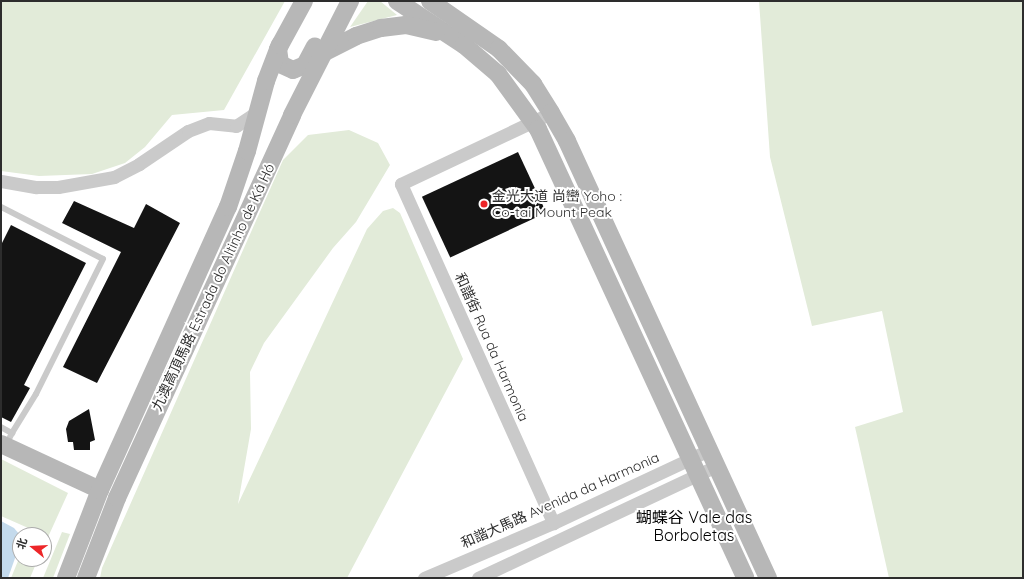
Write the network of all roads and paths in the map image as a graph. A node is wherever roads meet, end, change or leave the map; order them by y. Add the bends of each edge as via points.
1 (304, 1) edge
2 (340, 1) edge
3 (350, 1) edge
4 (398, 1) edge
5 (430, 1) edge
6 (464, 45) junction
7 (278, 49) junction
8 (325, 52) junction
9 (257, 112) junction
10 (551, 114) junction
11 (534, 122) junction
12 (1, 181) edge
13 (1, 207) edge
14 (1, 427) edge
15 (6, 441) edge
16 (708, 450) junction
17 (690, 459) junction
18 (716, 466) junction
19 (698, 475) junction
20 (100, 490) junction
21 (553, 523) junction
22 (66, 578) edge
23 (86, 578) edge
24 (424, 578) edge
25 (478, 578) edge
26 (745, 578) edge
27 (768, 578) edge

1 - 7 main road, 九澳高頂馬路 Estrada do Altinho de Ká Hó
2 - 7 main road via 305,65 299,69 288,70 280,64
3 - 8 main road, 九澳高頂馬路 Estrada do Altinho de Ká Hó
4 - 6 main road
5 - 10 main road via 499,49 533,84
6 - 8 main road via 419,26 399,26 381,28 356,36
6 - 11 main road via 498,74
7 - 9 main road, 九澳高頂馬路 Estrada do Altinho de Ká Hó
8 - 23 main road, 九澳高頂馬路 Estrada do Altinho de Ká Hó via 292,115 117,498
9 - 12 street via 236,126 209,123 188,130 139,164 114,177 58,187 36,187
9 - 20 main road, 九澳高頂馬路 Estrada do Altinho de Ká Hó via 228,207
10 - 11 street
10 - 16 main road via 567,141
11 - 17 main road
11 - 21 street, 和諧街 Rua da Harmonia via 401,184
13 - 15 lane via 103,259 36,394
14 - 15 lane
15 - 20 main road
16 - 17 street, 和諧大馬路 Avenida da Harmonia
16 - 18 main road
17 - 19 main road
17 - 21 street, 和諧大馬路 Avenida da Harmonia
18 - 19 street
18 - 27 main road
19 - 25 street
19 - 26 main road
20 - 22 main road, 九澳高頂馬路 Estrada do Altinho de Ká Hó
21 - 24 street, 和諧大馬路 Avenida da Harmonia

